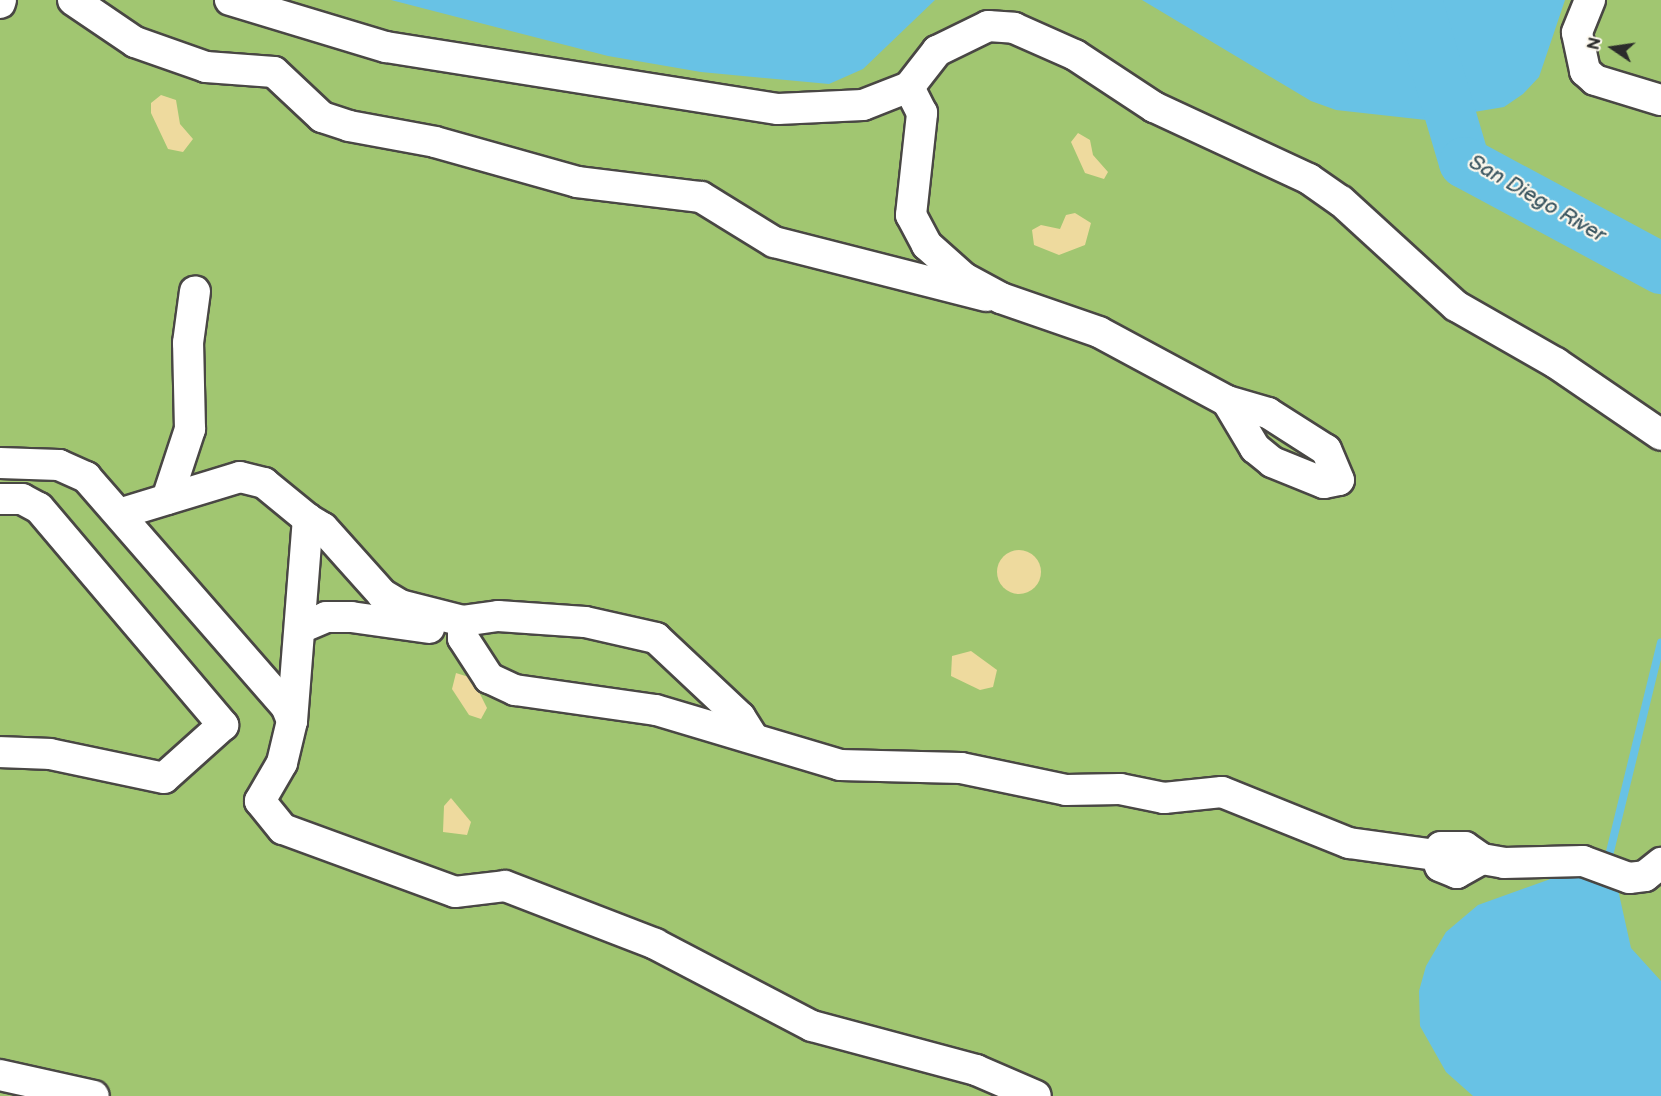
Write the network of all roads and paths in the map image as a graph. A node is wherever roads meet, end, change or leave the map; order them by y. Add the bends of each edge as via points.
1 (73, 0) edge
2 (230, 0) edge
3 (1590, 0) edge
4 (909, 87) junction
5 (1661, 100) edge
6 (195, 291) dead end
7 (1001, 298) junction
8 (1227, 401) dead end
9 (1661, 435) edge
10 (0, 464) edge
11 (0, 499) edge
12 (167, 499) junction
13 (122, 513) junction
14 (308, 519) junction
15 (463, 625) junction
16 (303, 627) junction
17 (292, 721) junction
18 (752, 736) junction
19 (0, 752) edge
20 (1661, 863) edge
21 (0, 1075) edge
22 (94, 1096) edge
23 (1036, 1096) edge

1 - 7 lane via 135,42 206,67 274,72 322,117 349,126 435,142 577,182 701,197 774,242 959,293
2 - 4 lane via 386,47 778,109 863,105
3 - 5 lane via 1577,39 1584,71 1595,80
4 - 7 lane via 922,113 911,207 916,232 964,278
4 - 9 lane via 937,51 988,26 1043,38 1154,107 1309,179 1341,201 1456,306 1556,363
6 - 12 lane via 188,343 190,429
7 - 8 lane via 1099,332
10 - 13 lane via 59,465 86,477
11 - 19 lane via 22,499 39,508 223,725 164,778 50,754
12 - 13 lane
12 - 14 lane via 240,477 264,483
13 - 17 lane via 286,706
14 - 15 lane via 323,528 382,594 400,605
14 - 16 lane
15 - 16 lane via 326,617
15 - 18 lane via 474,657 500,686 656,710
15 - 18 lane via 498,616 585,622 656,638 733,710
16 - 17 lane
17 - 23 lane via 282,763 260,801 283,830 455,891 505,886 655,944 812,1026 976,1070
18 - 20 lane via 840,765 961,768 1066,790 1120,789 1164,798 1222,792 1349,843 1436,855 1441,846 1465,847 1482,859 1583,861 1629,878 1645,876
21 - 22 lane

